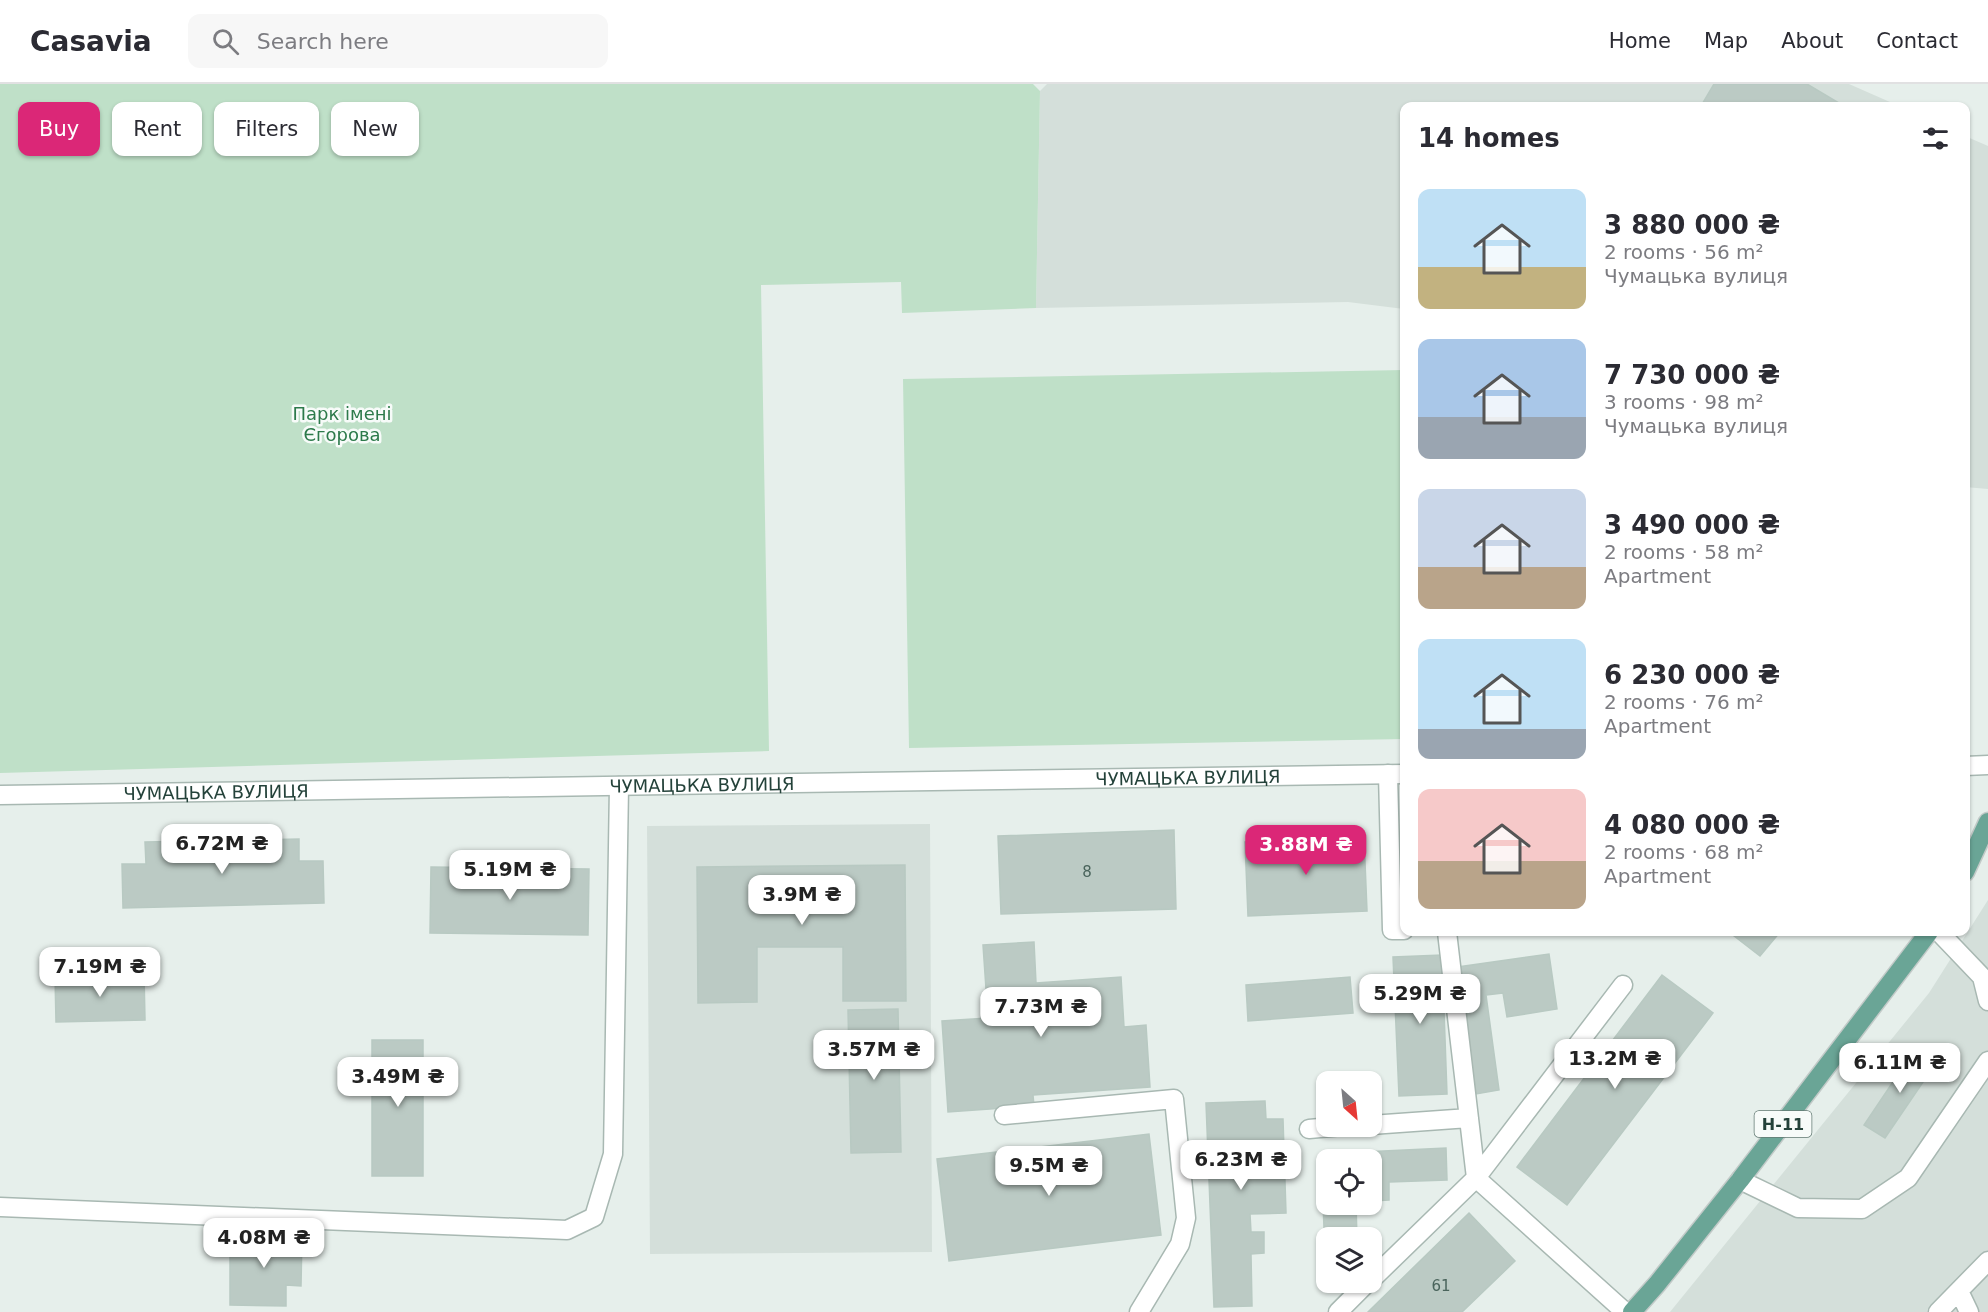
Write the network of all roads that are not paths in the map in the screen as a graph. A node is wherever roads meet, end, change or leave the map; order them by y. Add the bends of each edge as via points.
1 (1988, 765) edge
2 (1970, 766) edge
3 (1396, 774) edge
4 (619, 786) junction
5 (0, 795) edge
6 (1988, 822) edge
7 (1970, 861) edge
8 (1400, 930) edge
9 (1447, 936) edge
10 (1926, 936) edge
11 (1943, 936) edge
12 (1623, 985) dead end
13 (1988, 1001) edge
14 (1988, 1061) edge
15 (1004, 1115) dead end
16 (1469, 1118) junction
17 (1382, 1124) edge
18 (1316, 1128) edge
19 (1309, 1129) dead end
20 (1476, 1178) junction
21 (1740, 1180) junction
22 (0, 1207) edge
23 (1988, 1261) edge
24 (1382, 1269) edge
25 (1959, 1291) junction
26 (1358, 1293) edge
27 (1139, 1312) edge
28 (1338, 1312) edge
29 (1625, 1312) edge
30 (1632, 1312) edge
31 (1938, 1312) edge
32 (1969, 1312) edge

1 - 2 street
3 - 4 street, ЧУМАЦЬКА ВУЛИЦЯ
3 - 8 street via 1392,930
4 - 5 street, ЧУМАЦЬКА ВУЛИЦЯ
4 - 22 street via 613,1154 594,1217 567,1230
6 - 7 main road
9 - 16 street
10 - 21 main road, Н-11
11 - 13 street via 1982,977
12 - 20 street
14 - 21 street via 1908,1178 1862,1209 1798,1208
15 - 27 street via 1174,1099 1186,1218 1180,1244
16 - 17 street
16 - 20 street
18 - 19 street
20 - 24 street
20 - 29 street
21 - 30 main road, Н-11
23 - 25 street
25 - 31 street
25 - 32 street
26 - 28 street

